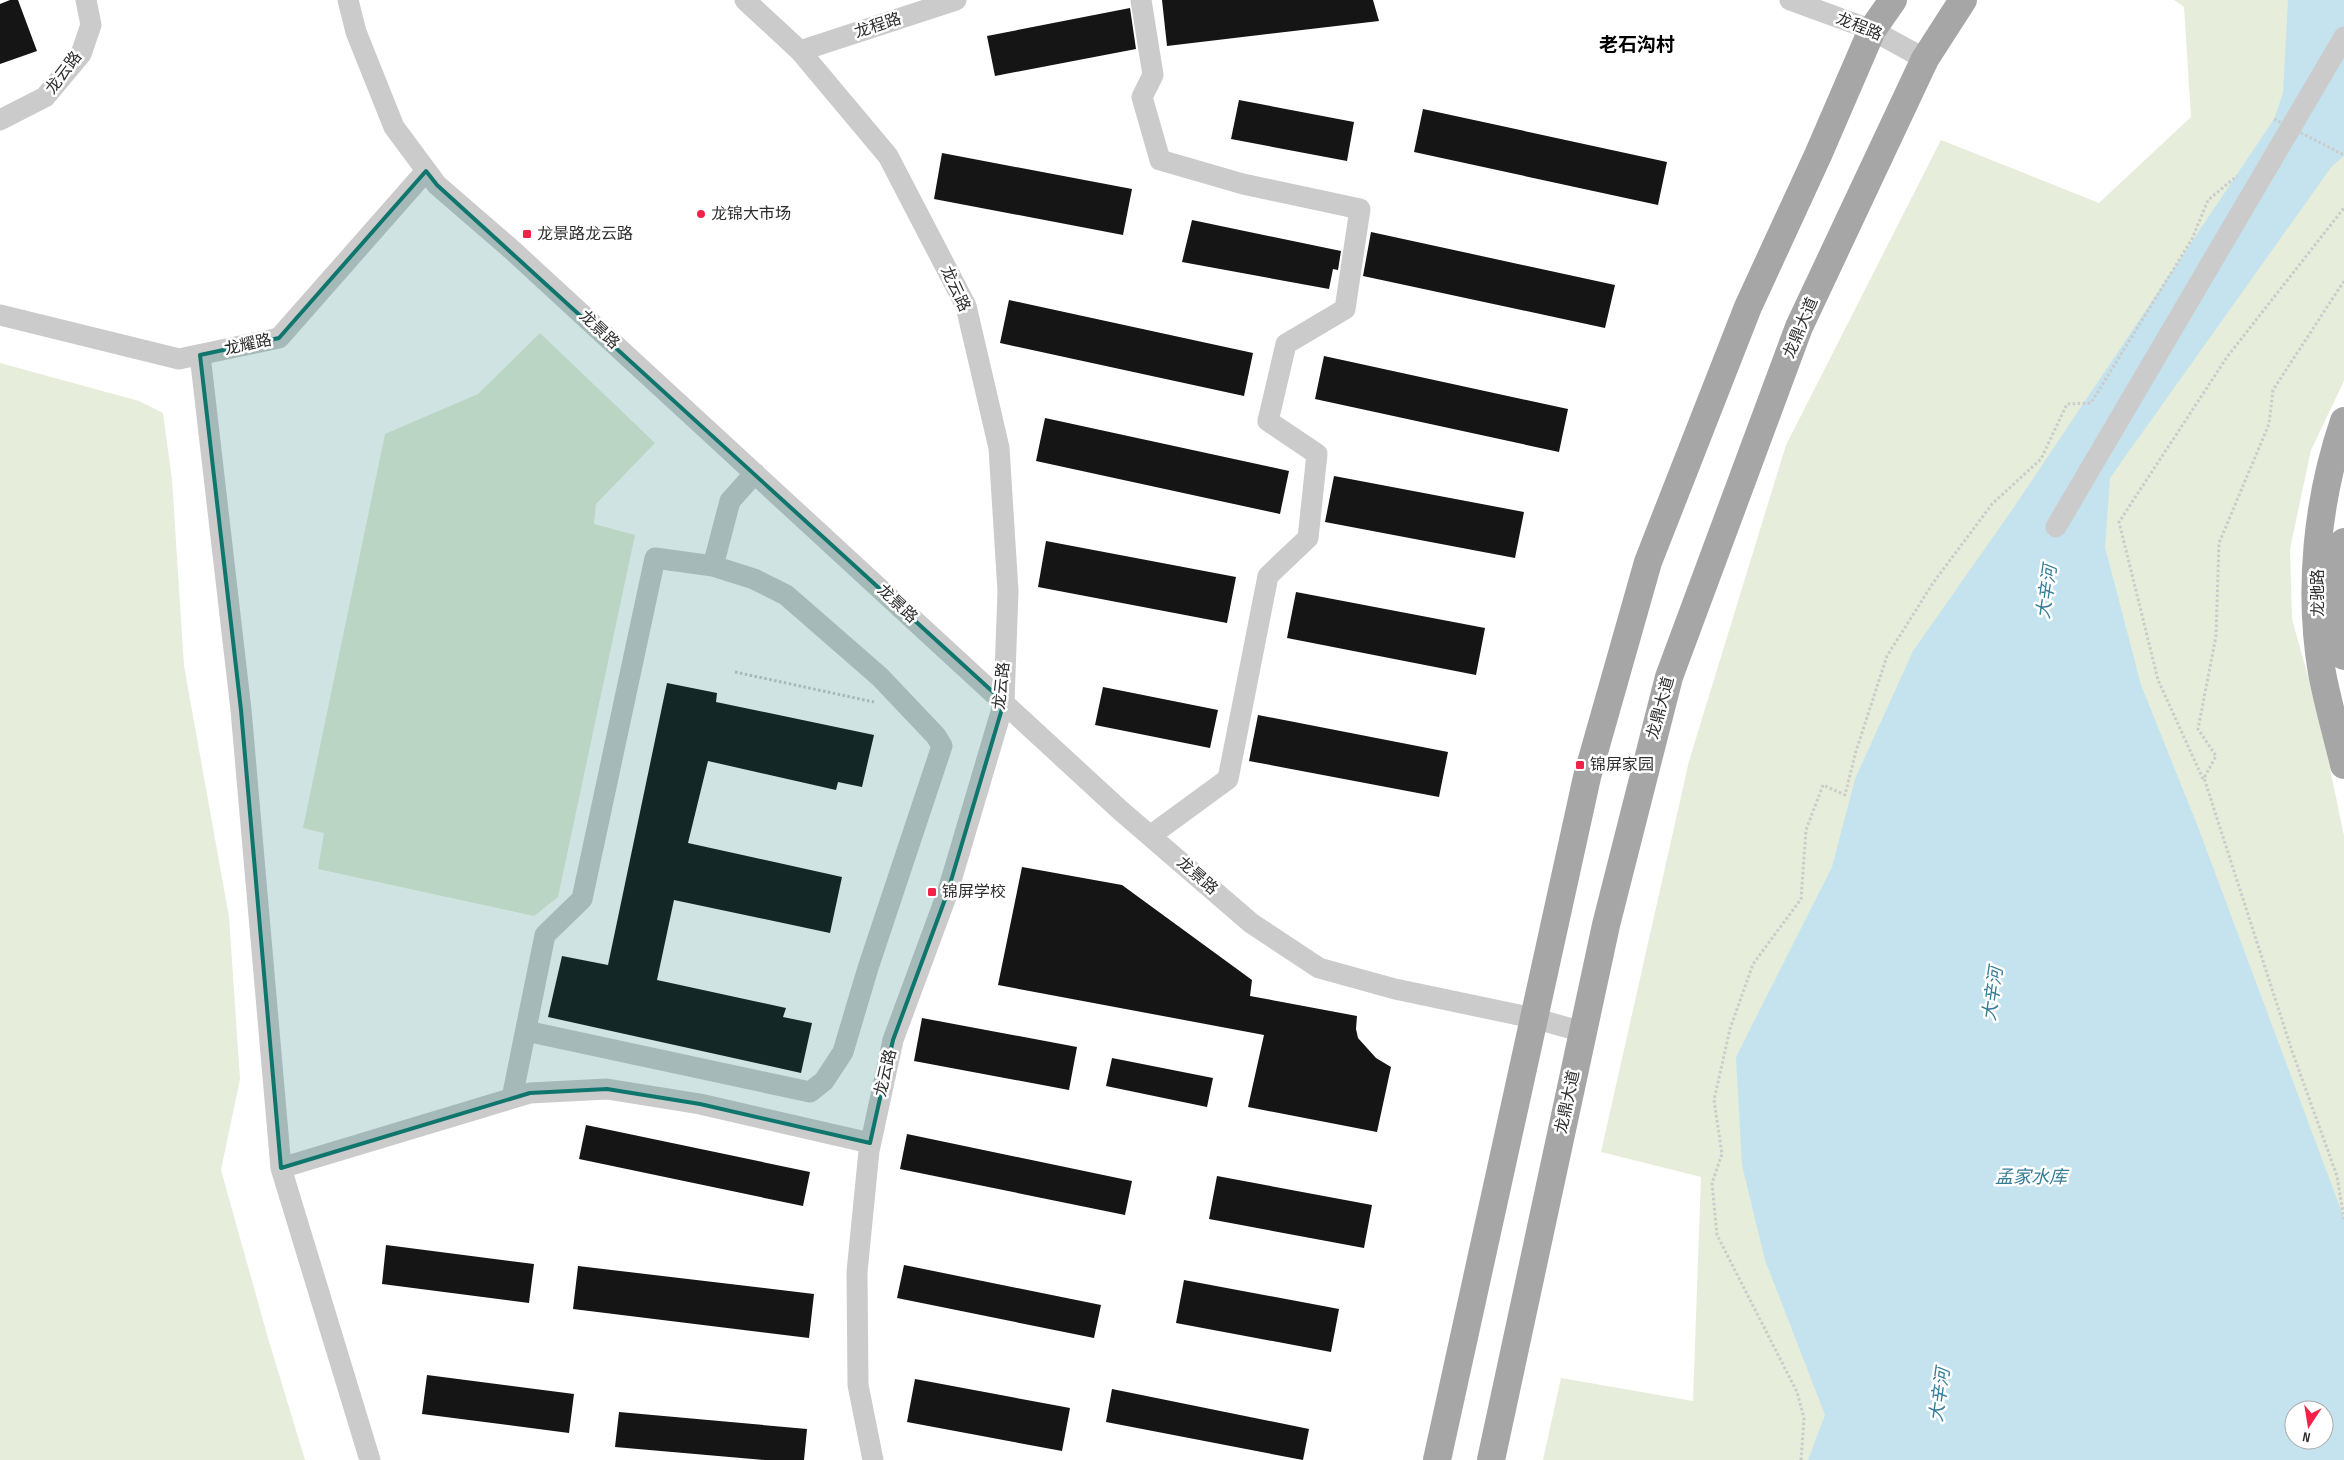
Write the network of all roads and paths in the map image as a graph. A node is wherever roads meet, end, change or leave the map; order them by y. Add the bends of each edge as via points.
1 (86, 0) edge
2 (348, 0) edge
3 (744, 0) edge
4 (956, 0) edge
5 (1141, 0) edge
6 (1790, 0) edge
7 (1893, 0) edge
8 (1963, 0) edge
9 (1872, 30) junction
10 (2344, 37) edge
11 (800, 51) junction
12 (1926, 59) junction
13 (0, 120) edge
14 (2270, 126) dead end
15 (2344, 155) edge
16 (426, 171) junction
17 (2243, 171) dead end
18 (2344, 208) edge
19 (2344, 281) edge
20 (0, 314) edge
21 (200, 355) junction
22 (2344, 422) edge
23 (755, 473) junction
24 (2056, 527) dead end
25 (2344, 542) edge
26 (712, 566) junction
27 (2344, 656) edge
28 (735, 672) dead end
29 (1004, 702) junction
30 (911, 710) junction
31 (2344, 765) edge
32 (2208, 789) junction
33 (1150, 836) junction
34 (1533, 1018) junction
35 (526, 1031) junction
36 (1583, 1032) junction
37 (512, 1098) junction
38 (870, 1143) junction
39 (281, 1168) junction
40 (2344, 1219) edge
41 (370, 1460) edge
42 (873, 1460) edge
43 (1437, 1460) edge
44 (1491, 1460) edge
45 (1801, 1460) edge

1 - 13 street, 龙云路 via 91,25 80,54 46,98
2 - 16 street, 龙景路 via 356,32 394,127
3 - 11 street, 龙云路
4 - 11 street, 龙程路
5 - 33 street via 1153,75 1142,97 1160,160 1243,184 1360,209 1345,310 1286,344 1268,421 1317,454 1308,538 1268,576 1228,779
6 - 9 street, 龙程路
7 - 9 main road
8 - 12 main road, 龙鼎大道
9 - 12 street, 龙程路
9 - 34 main road via 1748,307 1648,562 1587,777
10 - 24 street
11 - 29 street, 龙云路 via 888,156 966,306 999,448 1008,591
12 - 36 main road, 龙鼎大道 via 1799,327 1669,677 1606,925
14 - 15 path, bridge via 2274,118
16 - 21 street, 龙耀路 via 279,338
16 - 23 street, 龙景路 via 437,185 512,249
17 - 45 path via 2208,200 2192,240 2091,403 2067,404 2041,459 1992,504 1933,583 1888,656 1845,795 1823,785 1806,830 1801,899 1753,964 1730,1029 1714,1100 1722,1154 1712,1183 1717,1235 1797,1392 1804,1418
18 - 32 path via 2227,357 2119,522 2158,680
19 - 32 path via 2273,390 2268,424 2219,543 2216,636 2198,729 2216,756 2204,778
20 - 21 street, 龙耀路 via 179,359
21 - 39 street via 241,710
22 - 31 main road, 龙驰路 via 2333,454 2322,506 2316,617 2322,673
23 - 26 street via 730,501
23 - 29 street, 龙景路
25 - 27 main road, 龙驰路 via 2338,623
26 - 30 street via 754,579 786,595 880,677
26 - 35 street via 655,558 582,899 545,934
28 - 30 path
29 - 33 street, 龙景路
29 - 38 street, 龙云路 via 947,894 893,1040
30 - 35 street via 942,746 843,1052 824,1081 810,1092
32 - 40 path via 2292,1051 2337,1176
33 - 34 street, 龙景路 via 1251,923 1318,968 1395,989
34 - 36 street, 龙景路
34 - 43 main road
35 - 37 street
36 - 44 main road, 龙鼎大道
37 - 38 street via 530,1093 607,1089 700,1104
37 - 39 street
38 - 42 street, 龙云路 via 857,1272 858,1385
39 - 41 street

